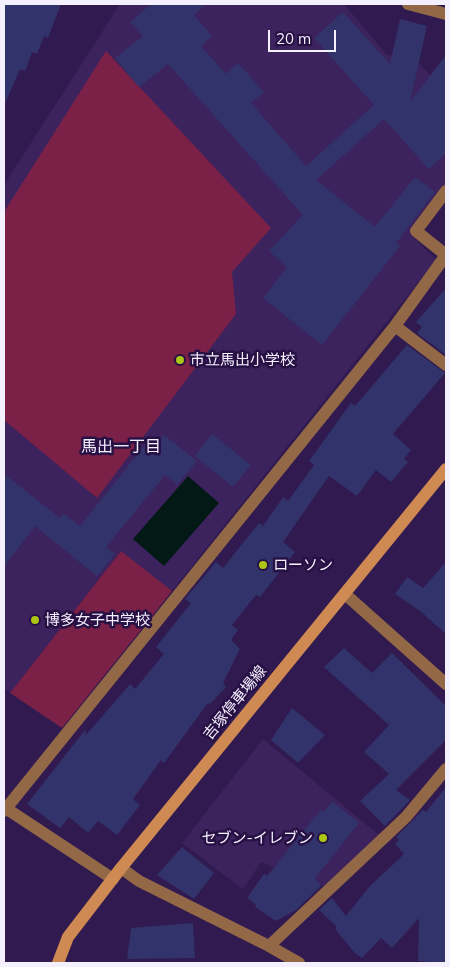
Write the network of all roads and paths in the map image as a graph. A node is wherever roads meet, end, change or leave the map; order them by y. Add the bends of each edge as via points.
1 (408, 4) edge
2 (446, 14) edge
3 (446, 191) edge
4 (395, 326) junction
5 (446, 365) edge
6 (446, 469) edge
7 (345, 594) junction
8 (446, 684) edge
9 (446, 769) edge
10 (4, 809) edge
11 (121, 868) junction
12 (113, 879) junction
13 (269, 946) junction
14 (58, 963) edge
15 (299, 963) edge

1 - 2 street
3 - 4 street via 416,231 446,254
4 - 5 street
4 - 10 street
6 - 7 main road, 吉塚停車場線
7 - 8 street
7 - 11 main road, 吉塚停車場線
9 - 13 street via 406,816
10 - 12 street
11 - 12 main road, 吉塚停車場線
11 - 13 street via 138,881
12 - 14 main road, 吉塚停車場線 via 68,937
13 - 15 street

